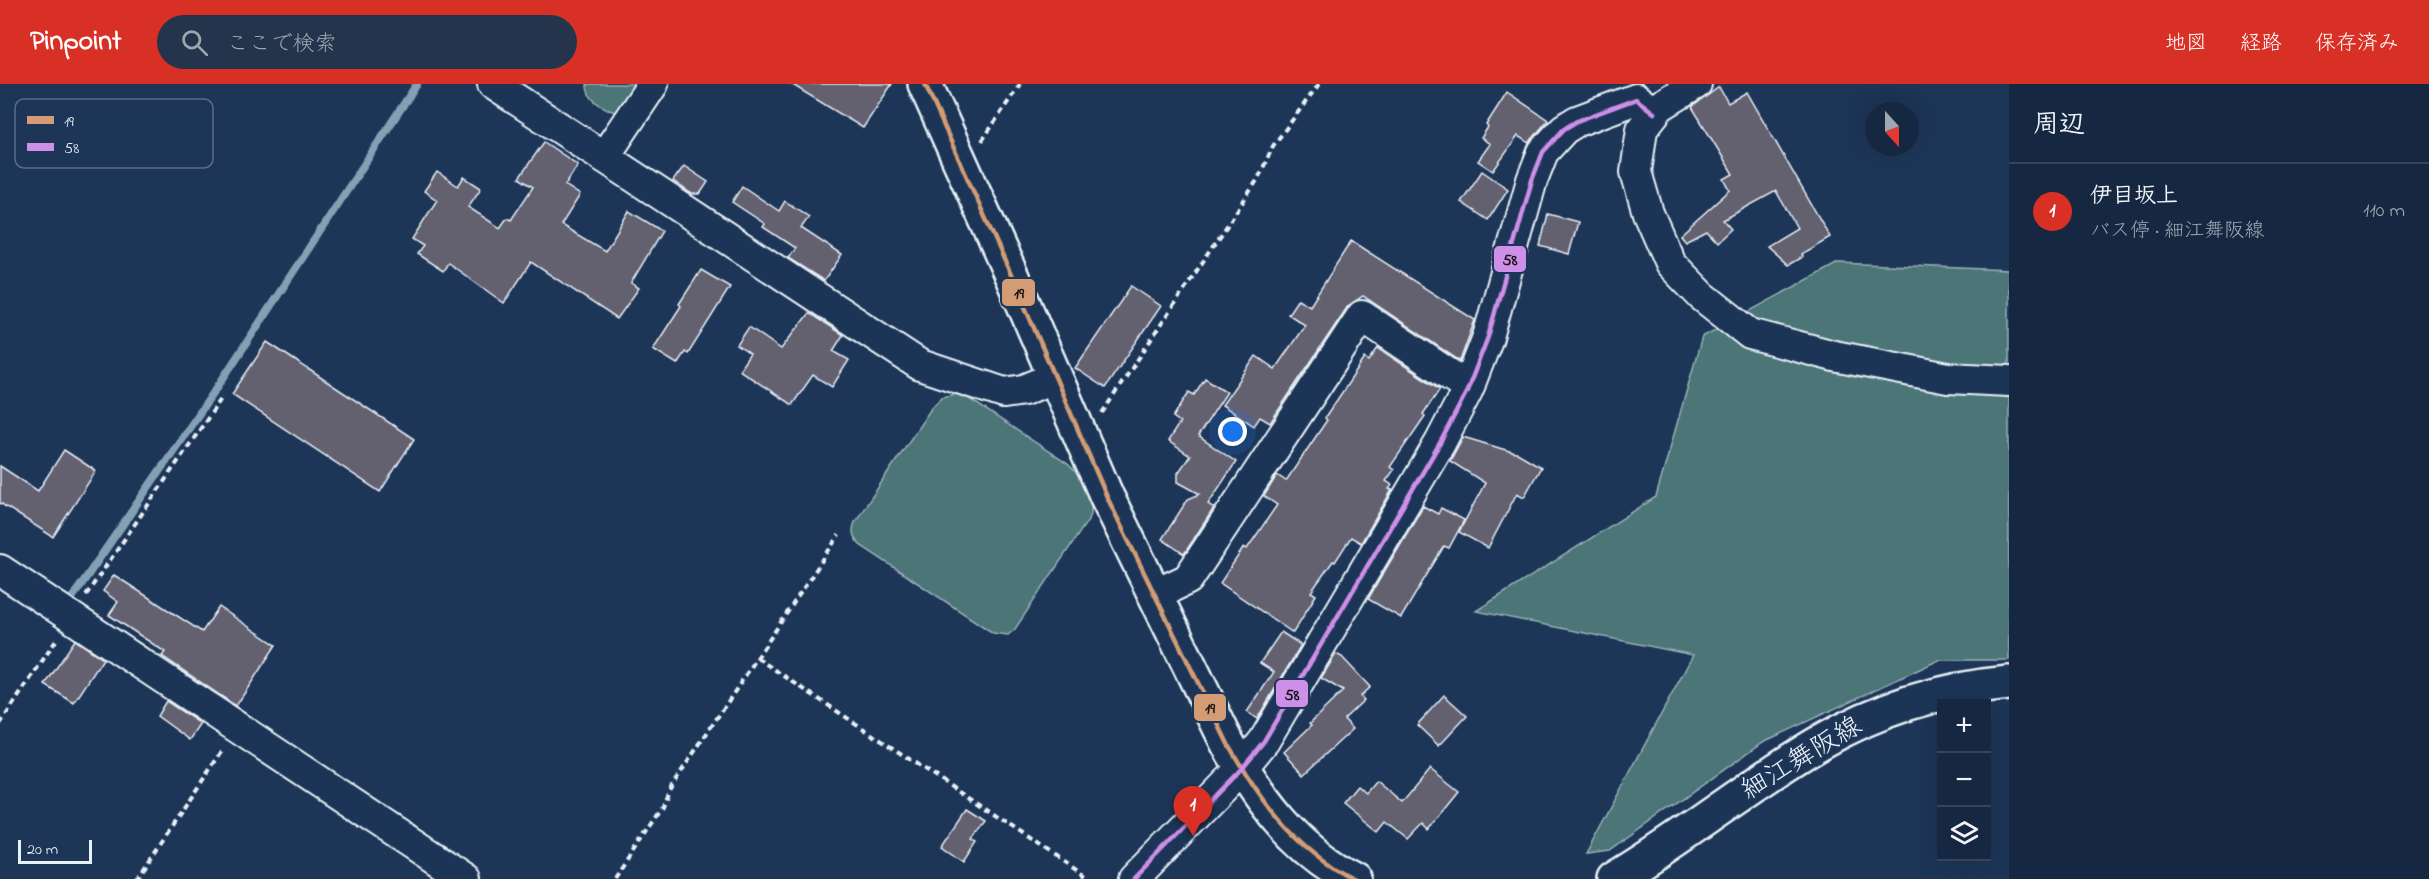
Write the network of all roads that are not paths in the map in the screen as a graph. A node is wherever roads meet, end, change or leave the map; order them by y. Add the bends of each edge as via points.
1 (493, 84) edge
2 (653, 84) edge
3 (925, 84) edge
4 (1696, 84) edge
5 (1654, 113) junction
6 (604, 157) junction
7 (1055, 377) junction
8 (2009, 381) edge
9 (1470, 384) junction
10 (0, 570) edge
11 (1155, 595) junction
12 (2009, 683) edge
13 (1242, 768) junction
14 (466, 879) edge
15 (1134, 879) edge
16 (1353, 879) edge
17 (1614, 879) edge

1 - 6 street
2 - 6 street
3 - 7 main road
4 - 5 street
5 - 8 street via 1642,129 1636,172 1648,213 1670,263 1702,296 1750,334 1834,356 1948,378
5 - 9 street via 1636,99 1577,121 1543,152 1488,337
6 - 7 street via 920,365 1004,393 1024,390
7 - 11 main road
9 - 11 street via 1456,379 1362,316 1188,579
9 - 13 street via 1440,443 1270,731
10 - 14 street
11 - 13 main road
12 - 17 main road, 細江舞阪線 via 1919,700 1852,726 1790,761
13 - 15 street
13 - 16 main road via 1278,820 1324,861

